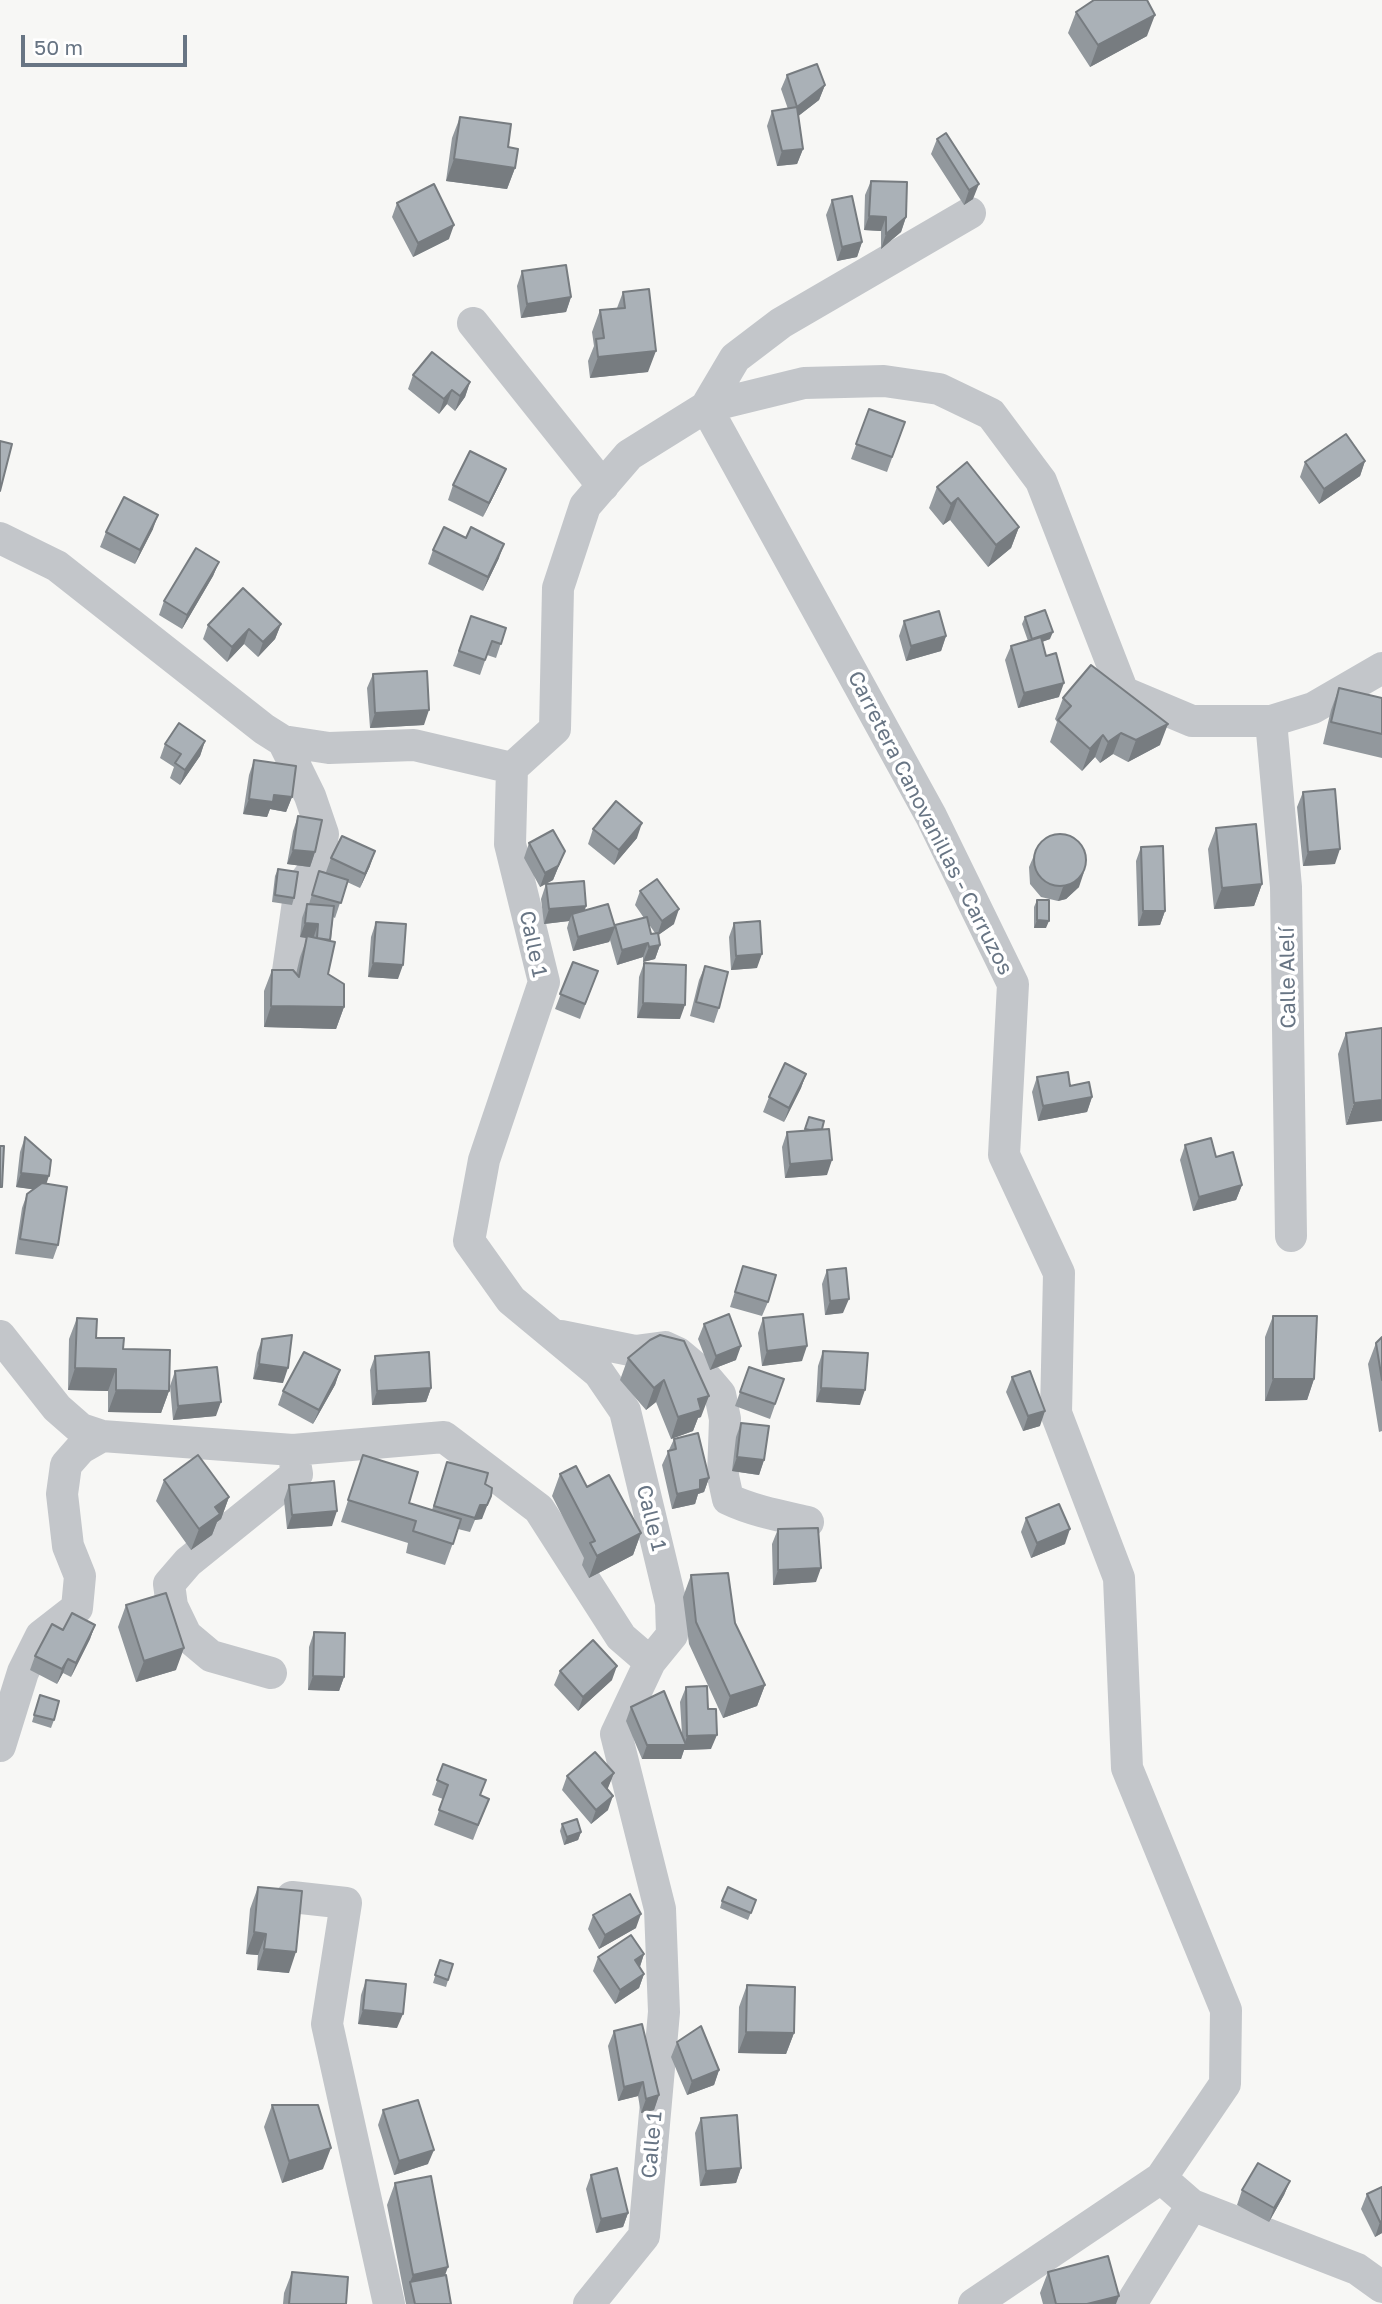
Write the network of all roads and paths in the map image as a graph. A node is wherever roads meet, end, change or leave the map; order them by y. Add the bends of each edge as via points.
1 (970, 213) dead end
2 (473, 323) dead end
3 (706, 407) junction
4 (603, 486) junction
5 (0, 538) edge
6 (1382, 668) edge
7 (1271, 721) junction
8 (283, 741) junction
9 (512, 768) junction
10 (287, 978) edge
11 (1292, 1237) dead end
12 (552, 1334) junction
13 (0, 1336) edge
14 (102, 1436) junction
15 (293, 1450) junction
16 (808, 1522) dead end
17 (650, 1661) junction
18 (271, 1673) dead end
19 (0, 1746) edge
20 (292, 1897) edge
21 (1161, 2178) junction
22 (1192, 2205) junction
23 (1382, 2287) edge
24 (388, 2304) edge
25 (589, 2304) edge
26 (974, 2304) edge
27 (1130, 2304) edge

1 - 3 street via 781,323 735,358
2 - 4 street
3 - 4 street via 629,455
3 - 7 street via 804,383 884,381 939,389 991,414 1041,481 1123,692 1192,720
3 - 21 street, Carretera Canovanillas - Carruzos via 931,816 1013,984 1004,1155 1059,1273 1056,1413 1119,1578 1127,1768 1226,2010 1225,2084
4 - 9 street via 585,506 558,588 555,729
5 - 8 street via 57,566
6 - 7 street via 1313,708
7 - 11 street, Calle Alelí via 1286,887
8 - 9 street via 329,748 414,745
8 - 10 street via 323,834 318,864 300,888
9 - 12 street, Calle 1 via 510,844 544,982 484,1160 470,1241 511,1300
12 - 16 street via 614,1348 664,1347 678,1353 720,1394 728,1499
12 - 17 street, Calle 1 via 599,1373 625,1411 671,1603 672,1635
13 - 14 street via 57,1408 81,1429
14 - 15 street
14 - 19 street via 80,1448 66,1465 62,1494 68,1546 80,1576 77,1608 41,1636 23,1672
15 - 17 street via 444,1437 539,1509 621,1637
15 - 18 street via 297,1474 188,1562 169,1584 172,1606 186,1635 211,1657
17 - 25 street, Calle 1 via 616,1734 660,1909 664,2012 645,2236
20 - 24 street via 346,1903 327,2024
21 - 22 street
21 - 26 street, Carretera Canovanillas - Carruzos
22 - 23 street via 1357,2269
22 - 27 street

